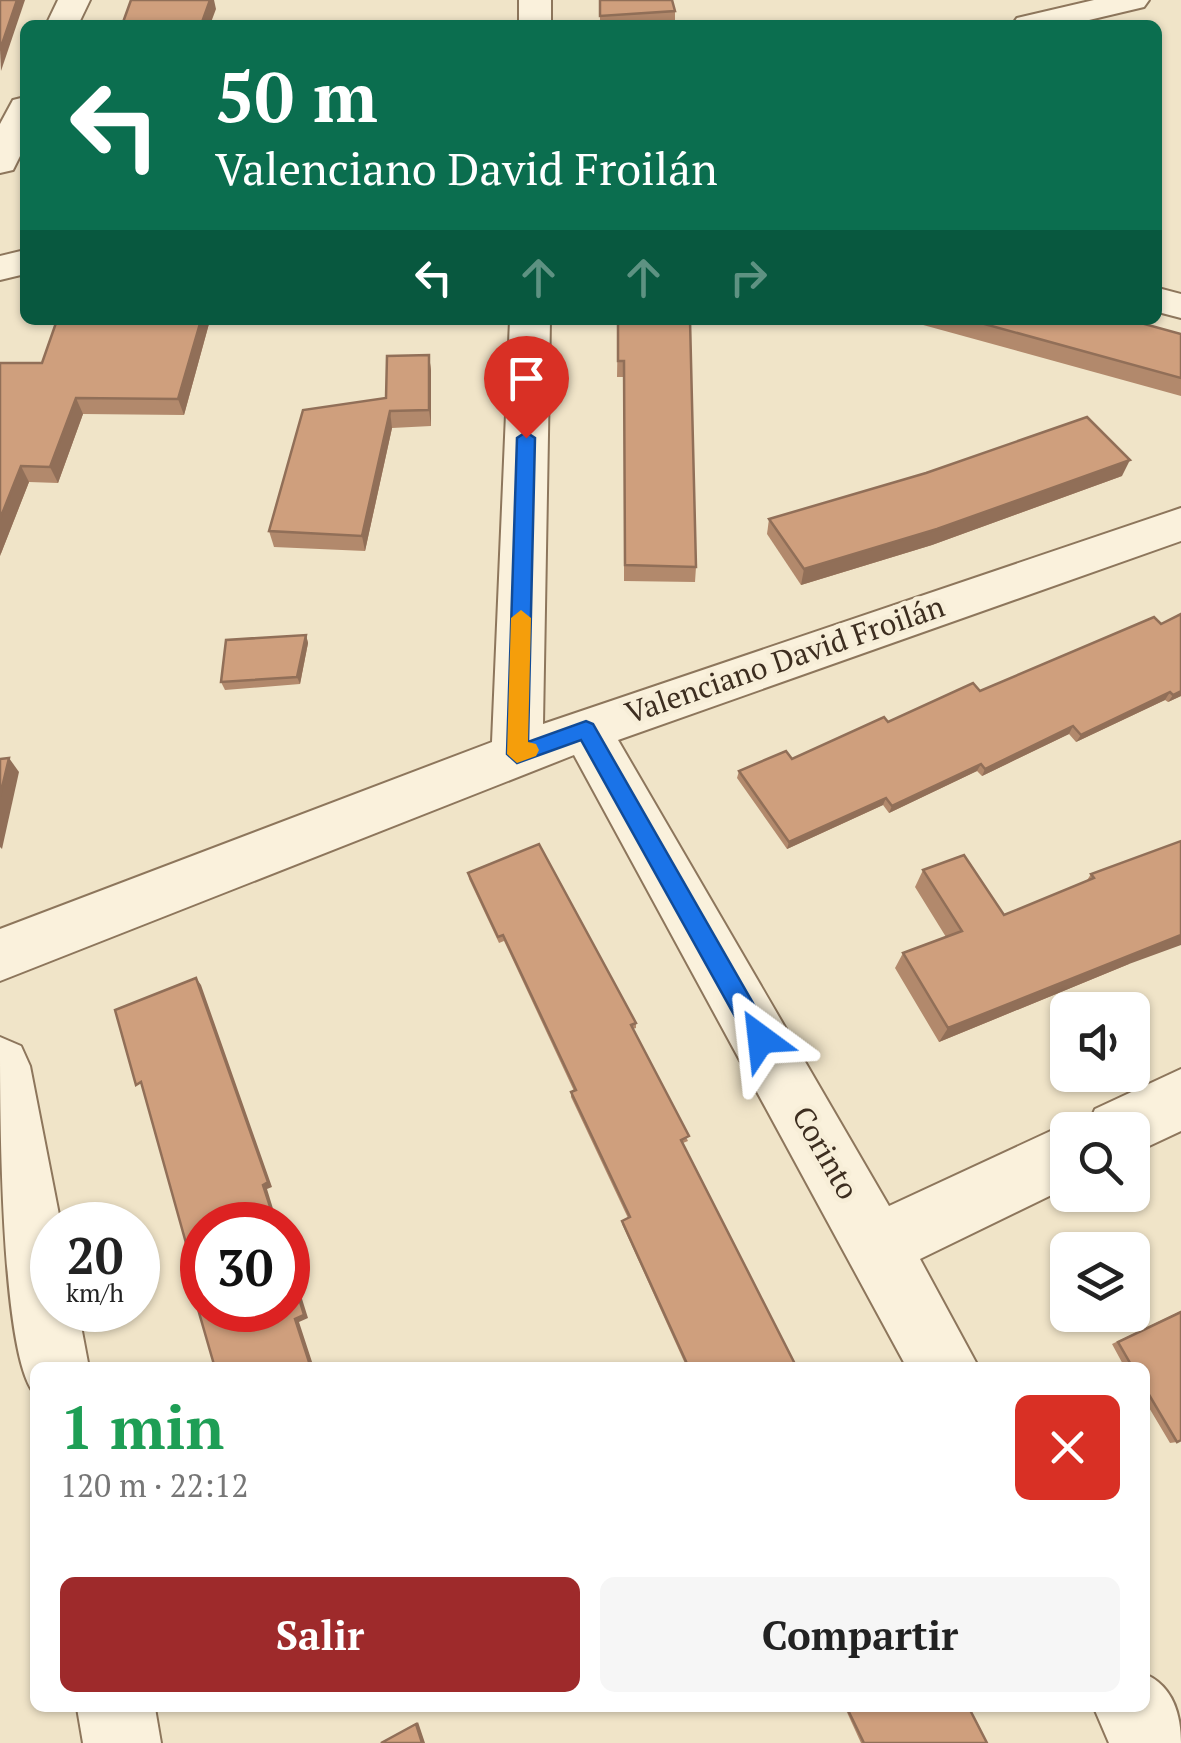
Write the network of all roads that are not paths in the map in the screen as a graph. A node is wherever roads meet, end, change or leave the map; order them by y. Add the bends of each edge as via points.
1 (1133, 0) edge
2 (1049, 20) edge
3 (20, 118) edge
4 (0, 162) edge
5 (530, 325) edge
6 (1181, 524) edge
7 (586, 730) junction
8 (517, 754) junction
9 (0, 955) edge
10 (0, 1066) edge
11 (1181, 1099) edge
12 (1150, 1114) edge
13 (1050, 1163) edge
14 (878, 1245) junction
15 (53, 1362) edge
16 (942, 1362) edge
17 (117, 1712) edge
18 (1135, 1712) edge
19 (122, 1743) edge
20 (1152, 1743) edge

1 - 2 street
3 - 4 street
5 - 8 street
6 - 7 street, Valenciano David Froilán
7 - 8 street, Valenciano David Froilán
7 - 14 street, Corinto
8 - 9 street, Valenciano David Froilán
10 - 15 street
11 - 12 street
13 - 14 street
14 - 16 street, Corinto
17 - 19 street
18 - 20 street

